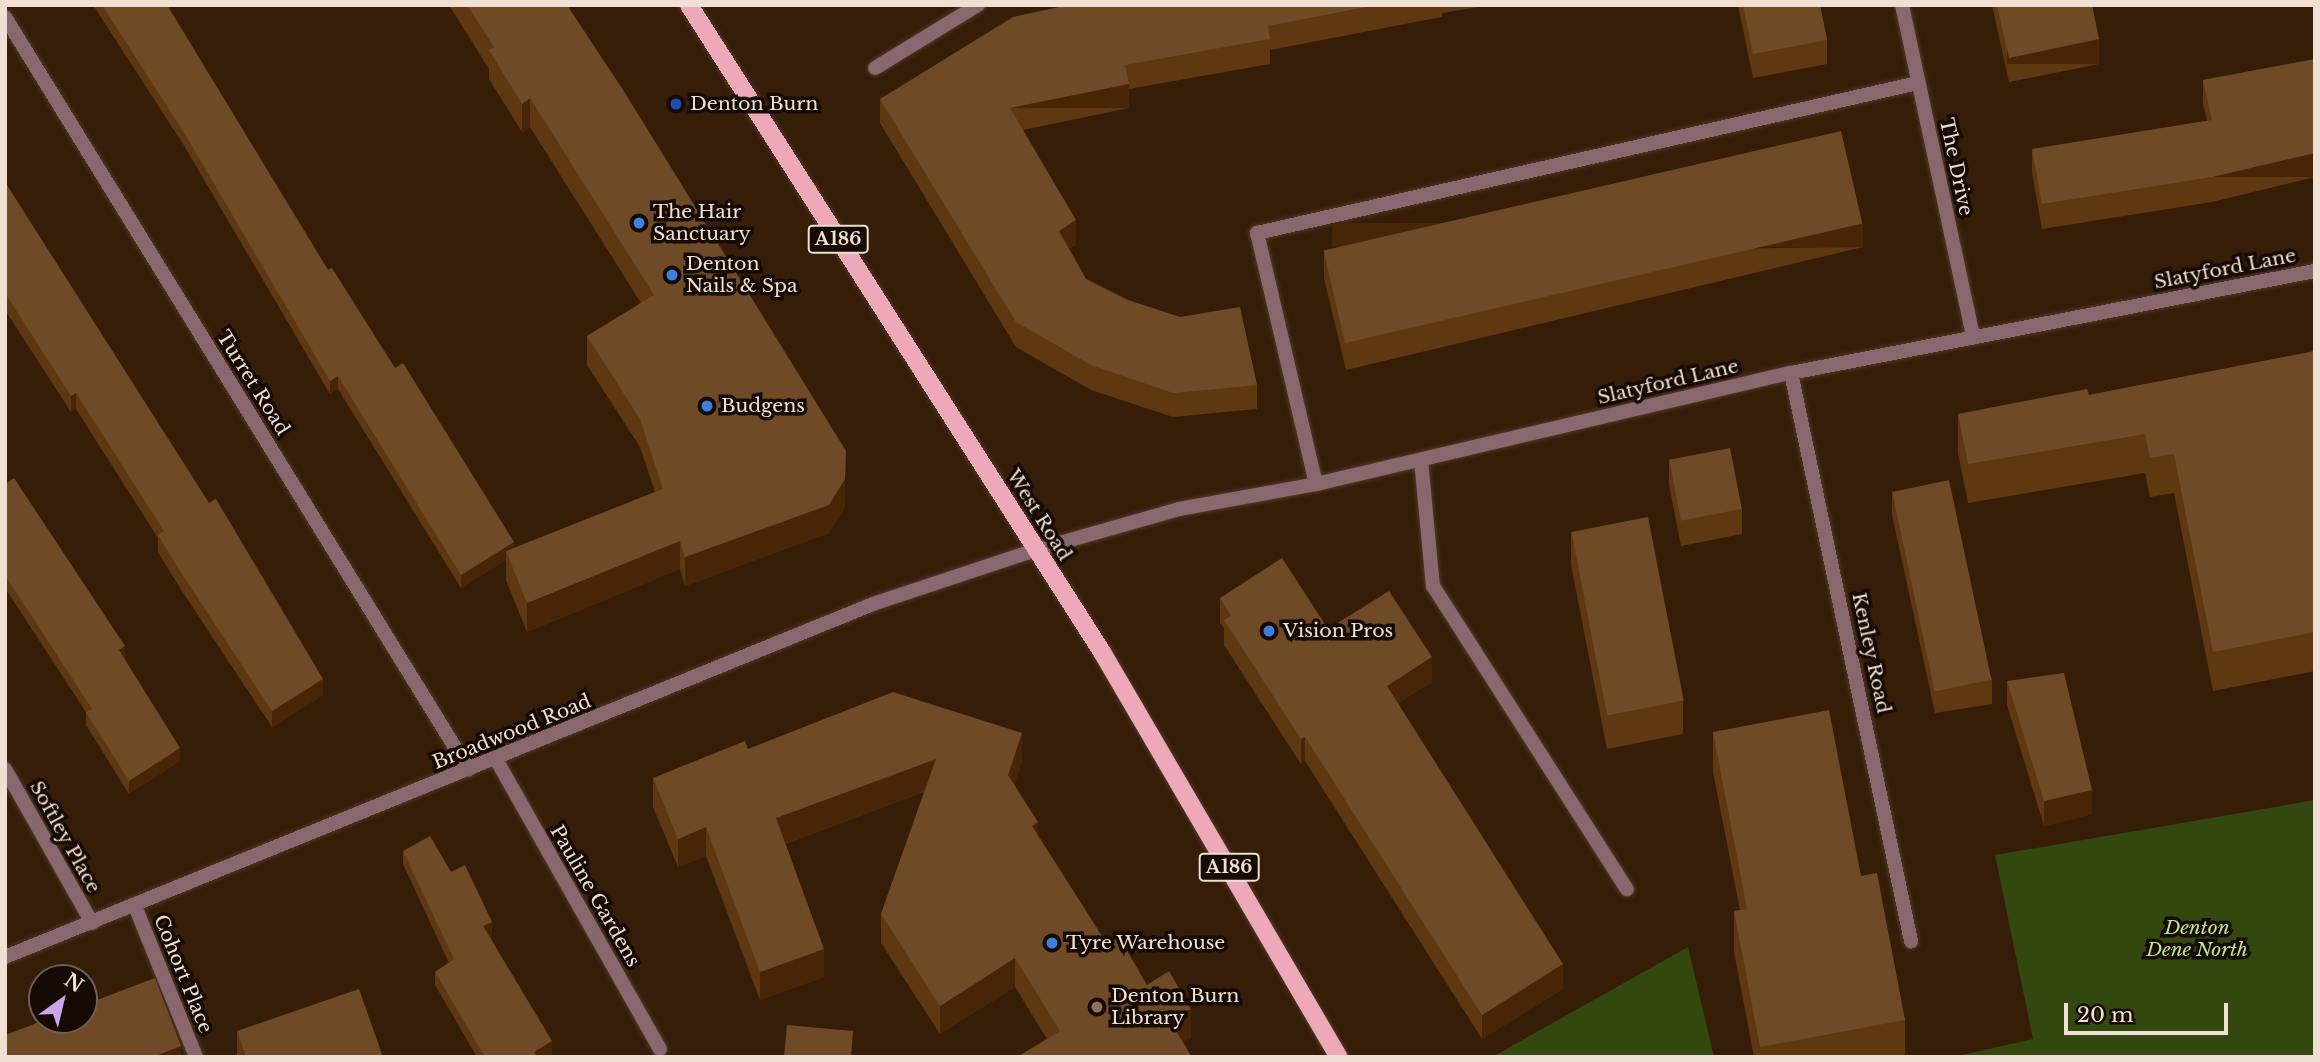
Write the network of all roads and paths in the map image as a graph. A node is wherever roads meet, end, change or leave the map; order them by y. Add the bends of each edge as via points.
1 (689, 5) edge
2 (978, 5) edge
3 (1902, 5) edge
4 (5, 17) edge
5 (875, 68) dead end
6 (1918, 83) junction
7 (2315, 271) edge
8 (1973, 337) junction
9 (1791, 373) junction
10 (1421, 460) junction
11 (1317, 484) junction
12 (1035, 550) junction
13 (496, 761) junction
14 (5, 769) edge
15 (469, 770) junction
16 (1627, 888) dead end
17 (135, 906) junction
18 (92, 923) junction
19 (1911, 941) dead end
20 (5, 957) edge
21 (660, 1049) dead end
22 (196, 1057) edge
23 (1339, 1057) edge

1 - 12 main road, West Road / A186
2 - 5 street
3 - 6 street, The Drive
4 - 15 street, Turret Road
6 - 8 street, The Drive
6 - 11 street via 1257,233
7 - 8 street, Slatyford Lane
8 - 9 street, Slatyford Lane
9 - 10 street, Slatyford Lane
9 - 19 street, Kenley Road
10 - 11 street, Slatyford Lane
10 - 16 street via 1433,586
11 - 12 street, Slatyford Lane via 1180,509
12 - 13 street, Broadwood Road via 873,604
12 - 23 main road, West Road / A186 via 1102,652
13 - 15 street, Broadwood Road
13 - 21 street, Pauline Gardens
14 - 18 street, Softley Place
15 - 17 street, Broadwood Road
17 - 18 street, Broadwood Road
17 - 22 street, Cohort Place
18 - 20 street, Broadwood Road

